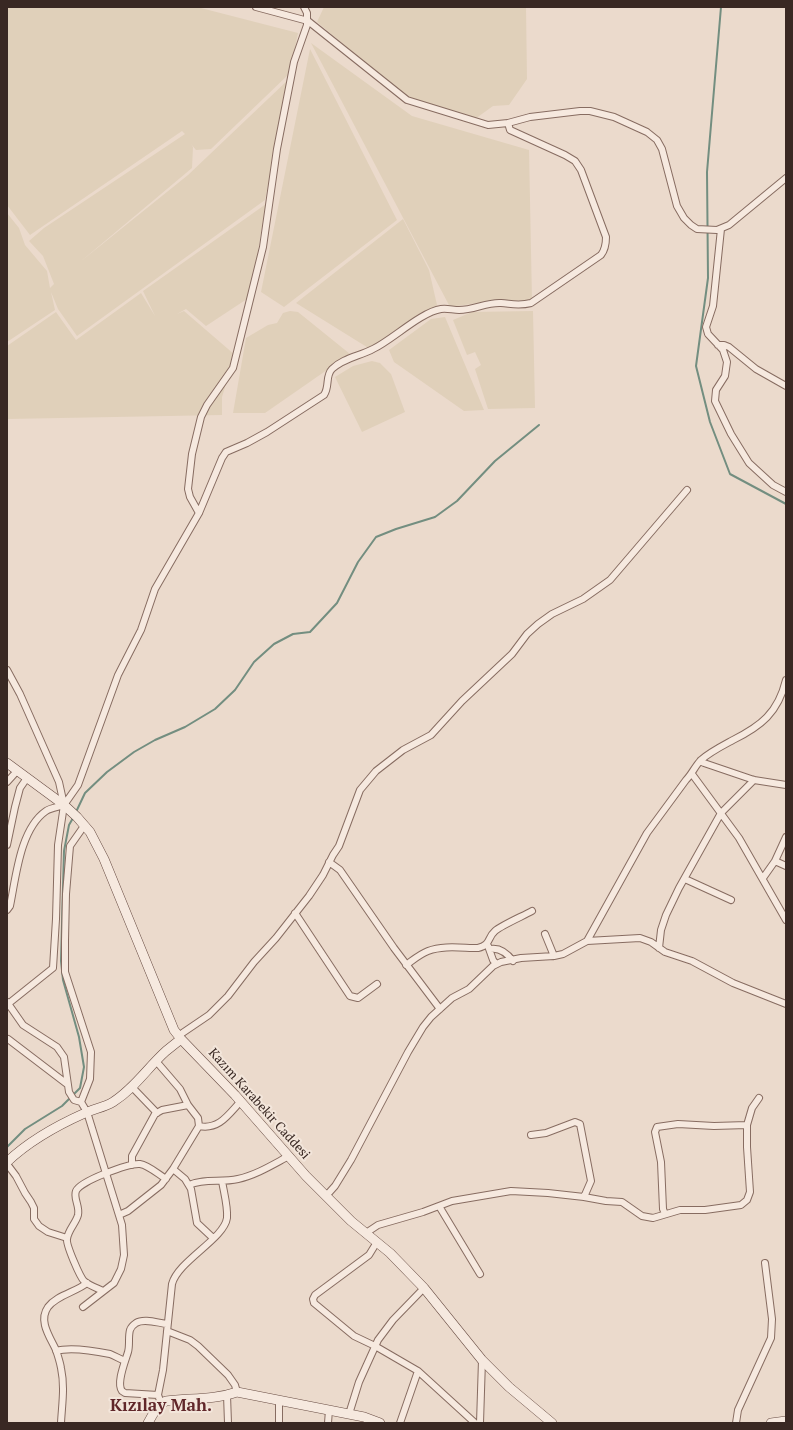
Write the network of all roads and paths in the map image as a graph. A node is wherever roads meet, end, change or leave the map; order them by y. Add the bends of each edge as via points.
1 (256, 7) edge
2 (304, 7) edge
3 (311, 7) edge
4 (307, 13) junction
5 (308, 23) junction
6 (509, 126) junction
7 (786, 178) edge
8 (721, 229) junction
9 (718, 345) junction
10 (786, 386) edge
11 (687, 490) dead end
12 (786, 492) edge
13 (199, 513) junction
14 (7, 670) edge
15 (786, 680) edge
16 (700, 761) junction
17 (7, 763) edge
18 (17, 771) junction
19 (692, 774) junction
20 (27, 778) junction
21 (754, 780) junction
22 (7, 782) edge
23 (786, 785) edge
24 (64, 805) junction
25 (721, 813) junction
26 (84, 826) junction
27 (786, 837) edge
28 (7, 845) edge
29 (775, 861) junction
30 (329, 862) junction
31 (786, 866) edge
32 (763, 878) junction
33 (685, 879) junction
34 (732, 900) dead end
35 (7, 910) edge
36 (532, 911) dead end
37 (295, 913) junction
38 (786, 920) edge
39 (545, 934) dead end
40 (587, 941) junction
41 (489, 946) junction
42 (659, 948) junction
43 (554, 956) junction
44 (513, 961) junction
45 (496, 964) junction
46 (406, 965) junction
47 (377, 984) dead end
48 (8, 1003) edge
49 (786, 1004) edge
50 (440, 1009) junction
51 (180, 1038) junction
52 (8, 1040) dead end
53 (156, 1061) junction
54 (67, 1084) junction
55 (132, 1087) junction
56 (759, 1098) dead end
57 (241, 1101) junction
58 (81, 1102) junction
59 (188, 1105) junction
60 (87, 1112) junction
61 (157, 1113) junction
62 (747, 1125) junction
63 (199, 1126) junction
64 (531, 1135) dead end
65 (289, 1156) junction
66 (7, 1163) edge
67 (132, 1165) junction
68 (173, 1169) junction
69 (106, 1173) junction
70 (166, 1179) junction
71 (222, 1181) junction
72 (189, 1185) junction
73 (326, 1196) junction
74 (584, 1197) junction
75 (438, 1206) junction
76 (665, 1214) junction
77 (119, 1215) junction
78 (366, 1233) junction
79 (67, 1238) junction
80 (214, 1238) junction
81 (377, 1242) junction
82 (765, 1263) dead end
83 (480, 1274) dead end
84 (87, 1283) junction
85 (424, 1288) junction
86 (103, 1291) junction
87 (83, 1307) dead end
88 (167, 1328) junction
89 (375, 1346) junction
90 (56, 1351) junction
91 (482, 1360) junction
92 (125, 1361) junction
93 (418, 1371) junction
94 (237, 1392) junction
95 (227, 1395) junction
96 (160, 1399) junction
97 (280, 1400) junction
98 (329, 1410) junction
99 (349, 1414) junction
100 (786, 1421) edge
101 (61, 1423) edge
102 (148, 1423) edge
103 (228, 1423) edge
104 (279, 1423) edge
105 (328, 1423) edge
106 (380, 1423) edge
107 (400, 1423) edge
108 (475, 1423) edge
109 (480, 1423) edge
110 (552, 1423) edge
111 (736, 1423) edge
112 (771, 1423) edge

1 - 5 street
2 - 4 street
3 - 4 street
4 - 5 street
5 - 6 street via 407,100 488,125
5 - 13 street via 294,62 262,247 233,368 201,417 192,454 188,489
6 - 8 street via 530,117 590,111 614,117 647,132 657,140 662,149 674,200 680,212 691,225 700,229
6 - 13 street via 575,161 581,170 606,237 601,256 532,303 522,306 491,303 458,310 433,310 377,347 358,354 332,369 324,395 267,432 226,452
7 - 8 street
8 - 9 street via 713,306 706,328
9 - 10 street via 729,347 756,369
9 - 12 street via 723,350 727,362 725,376 715,394 716,404 748,463 773,485
11 - 30 street via 610,580 583,599 538,624 512,654 478,684 431,734 376,770 360,790 343,838
13 - 24 street via 155,589 141,630 118,675 78,786
14 - 24 street via 60,782
15 - 16 street via 780,699 762,722 720,746
16 - 19 street
16 - 21 street
17 - 18 street, Kazım Karabekir Caddesi
18 - 20 street, Kazım Karabekir Caddesi
18 - 22 street
19 - 25 street
19 - 40 street via 648,833
20 - 24 street, Kazım Karabekir Caddesi
20 - 28 street via 20,788 14,806
21 - 23 street
21 - 25 street
24 - 26 street, Kazım Karabekir Caddesi
24 - 35 street via 46,810 34,823 22,847
24 - 48 street via 58,845 53,968
25 - 32 street
25 - 33 street
26 - 51 street, Kazım Karabekir Caddesi via 90,832 104,859 174,1030
26 - 58 street via 70,846 65,941 66,972 91,1052 90,1079
27 - 29 street
29 - 31 street
29 - 32 street
30 - 37 street via 323,876
30 - 46 street via 340,870
32 - 38 street
33 - 34 street
33 - 42 street via 663,922
36 - 41 street via 495,931
37 - 47 street via 350,996 358,998
37 - 51 street via 221,1004
39 - 43 street
40 - 42 street via 640,938
40 - 43 street
41 - 44 street via 502,951
41 - 45 street
41 - 46 street via 432,950
42 - 49 street via 692,961 733,983
43 - 44 street
44 - 45 street
45 - 50 street via 469,989 452,998
46 - 50 street
48 - 54 street via 23,1026 57,1047 64,1057
50 - 73 street via 417,1036 351,1160
51 - 53 street
51 - 57 street, Kazım Karabekir Caddesi
52 - 54 street
53 - 55 street
53 - 59 street via 180,1089
54 - 58 street via 74,1100
55 - 60 street via 112,1103
55 - 61 street
56 - 62 street via 752,1108
57 - 63 street via 218,1124
57 - 65 street, Kazım Karabekir Caddesi
58 - 60 street
59 - 61 street
59 - 63 street via 198,1118
60 - 66 street via 48,1133 20,1151
60 - 69 street
61 - 67 street via 132,1156
62 - 76 street via 749,1198 741,1205 705,1210 680,1210
62 - 76 street via 678,1124 657,1127 655,1132 661,1162
63 - 68 street
64 - 74 street via 546,1133 575,1122 580,1124 591,1181
65 - 71 street via 261,1171 239,1179
65 - 73 street, Kazım Karabekir Caddesi
66 - 79 street via 32,1202 34,1219 39,1226
67 - 69 street
67 - 70 street via 145,1165
68 - 70 street
68 - 72 street
69 - 77 street
69 - 79 street via 78,1188 78,1215
70 - 77 street via 150,1195
71 - 72 street via 196,1182
71 - 80 street via 227,1218
72 - 80 street via 197,1223
73 - 78 street, Kazım Karabekir Caddesi
74 - 75 street via 548,1192 511,1191 452,1201
74 - 76 street via 622,1202 642,1216 650,1218
75 - 78 street via 378,1225
75 - 83 street
77 - 86 street via 124,1255 121,1269 114,1282
78 - 81 street, Kazım Karabekir Caddesi
79 - 84 street via 83,1280
80 - 88 street via 174,1278
81 - 85 street, Kazım Karabekir Caddesi
81 - 89 street via 369,1255 313,1299 315,1304 354,1336
82 - 111 street via 772,1319 770,1338 738,1410
84 - 86 street
84 - 90 street via 53,1302 46,1310 45,1326
85 - 89 street via 393,1320
85 - 91 street, Kazım Karabekir Caddesi
86 - 87 street
88 - 92 street via 142,1321 135,1324 130,1332
88 - 94 street via 194,1343 228,1375
88 - 96 street
89 - 93 street
89 - 99 street via 359,1382
90 - 92 street via 64,1349 110,1354
90 - 101 street via 63,1386
91 - 109 street
91 - 110 street, Kazım Karabekir Caddesi
92 - 96 street via 120,1386 122,1391
93 - 107 street
93 - 108 street
94 - 95 street
94 - 97 street
95 - 96 street via 166,1401
95 - 103 street
96 - 102 street
97 - 98 street
97 - 104 street
98 - 99 street
98 - 105 street
99 - 106 street
100 - 112 street

